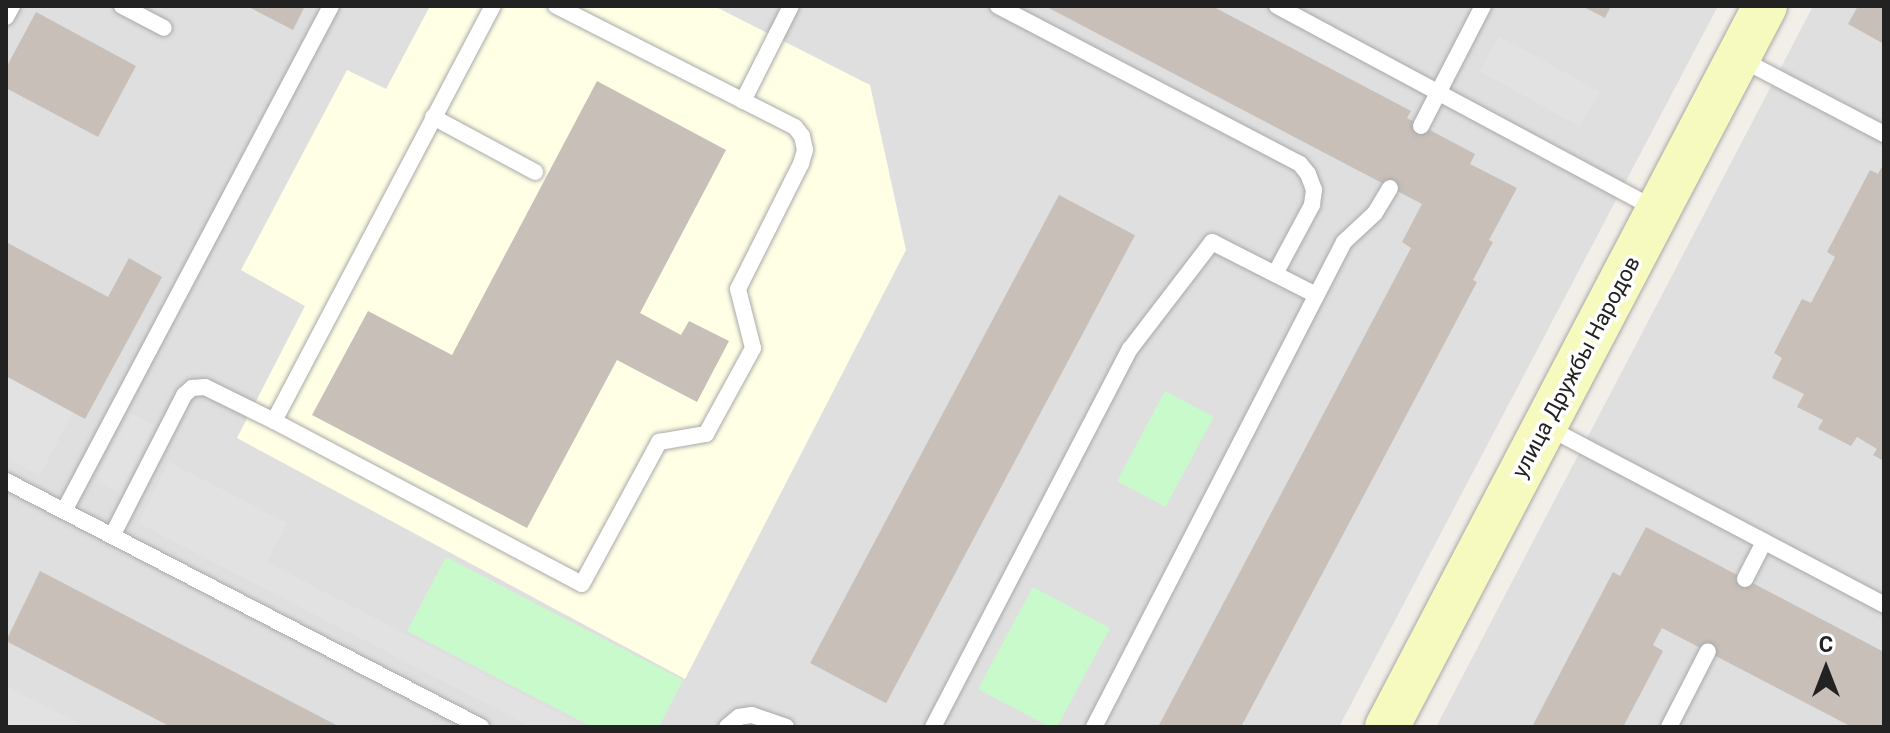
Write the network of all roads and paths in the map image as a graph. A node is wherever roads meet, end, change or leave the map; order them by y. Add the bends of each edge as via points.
1 (12, 6) edge
2 (122, 6) edge
3 (331, 6) edge
4 (493, 6) edge
5 (556, 6) edge
6 (791, 6) edge
7 (998, 6) edge
8 (1277, 6) edge
9 (1483, 6) edge
10 (1765, 6) edge
11 (6, 17) edge
12 (164, 28) dead end
13 (1738, 57) junction
14 (1438, 93) junction
15 (743, 101) junction
16 (433, 117) junction
17 (1421, 126) dead end
18 (1884, 134) edge
19 (535, 172) dead end
20 (1390, 188) dead end
21 (1657, 210) junction
22 (1275, 274) junction
23 (1316, 295) junction
24 (274, 421) junction
25 (1545, 426) junction
26 (6, 481) edge
27 (64, 511) junction
28 (112, 536) junction
29 (1764, 542) junction
30 (1745, 579) dead end
31 (1884, 605) edge
32 (1708, 651) dead end
33 (481, 727) edge
34 (727, 727) edge
35 (786, 727) edge
36 (933, 727) edge
37 (1094, 727) edge
38 (1387, 727) edge
39 (1669, 727) edge

1 - 11 lane
2 - 12 lane
3 - 27 lane
4 - 16 lane
5 - 15 lane
6 - 15 lane
7 - 22 lane via 1300,164 1314,190 1312,205
8 - 14 lane
9 - 14 lane
10 - 13 street, улица Дружбы Народов
13 - 18 lane
13 - 21 street, улица Дружбы Народов
14 - 17 lane
14 - 21 lane
15 - 24 lane via 795,127 805,150 738,289 753,348 706,434 659,442 582,584
16 - 19 lane
16 - 24 lane
20 - 23 lane via 1375,213 1344,242
21 - 25 street, улица Дружбы Народов
22 - 23 lane
22 - 36 lane via 1212,242 1130,349
23 - 37 lane
24 - 28 lane via 205,387 192,388
25 - 29 lane
25 - 38 street, улица Дружбы Народов
26 - 27 lane
27 - 28 lane
28 - 33 lane
29 - 30 lane
29 - 31 lane
32 - 39 lane
34 - 35 lane via 752,715

